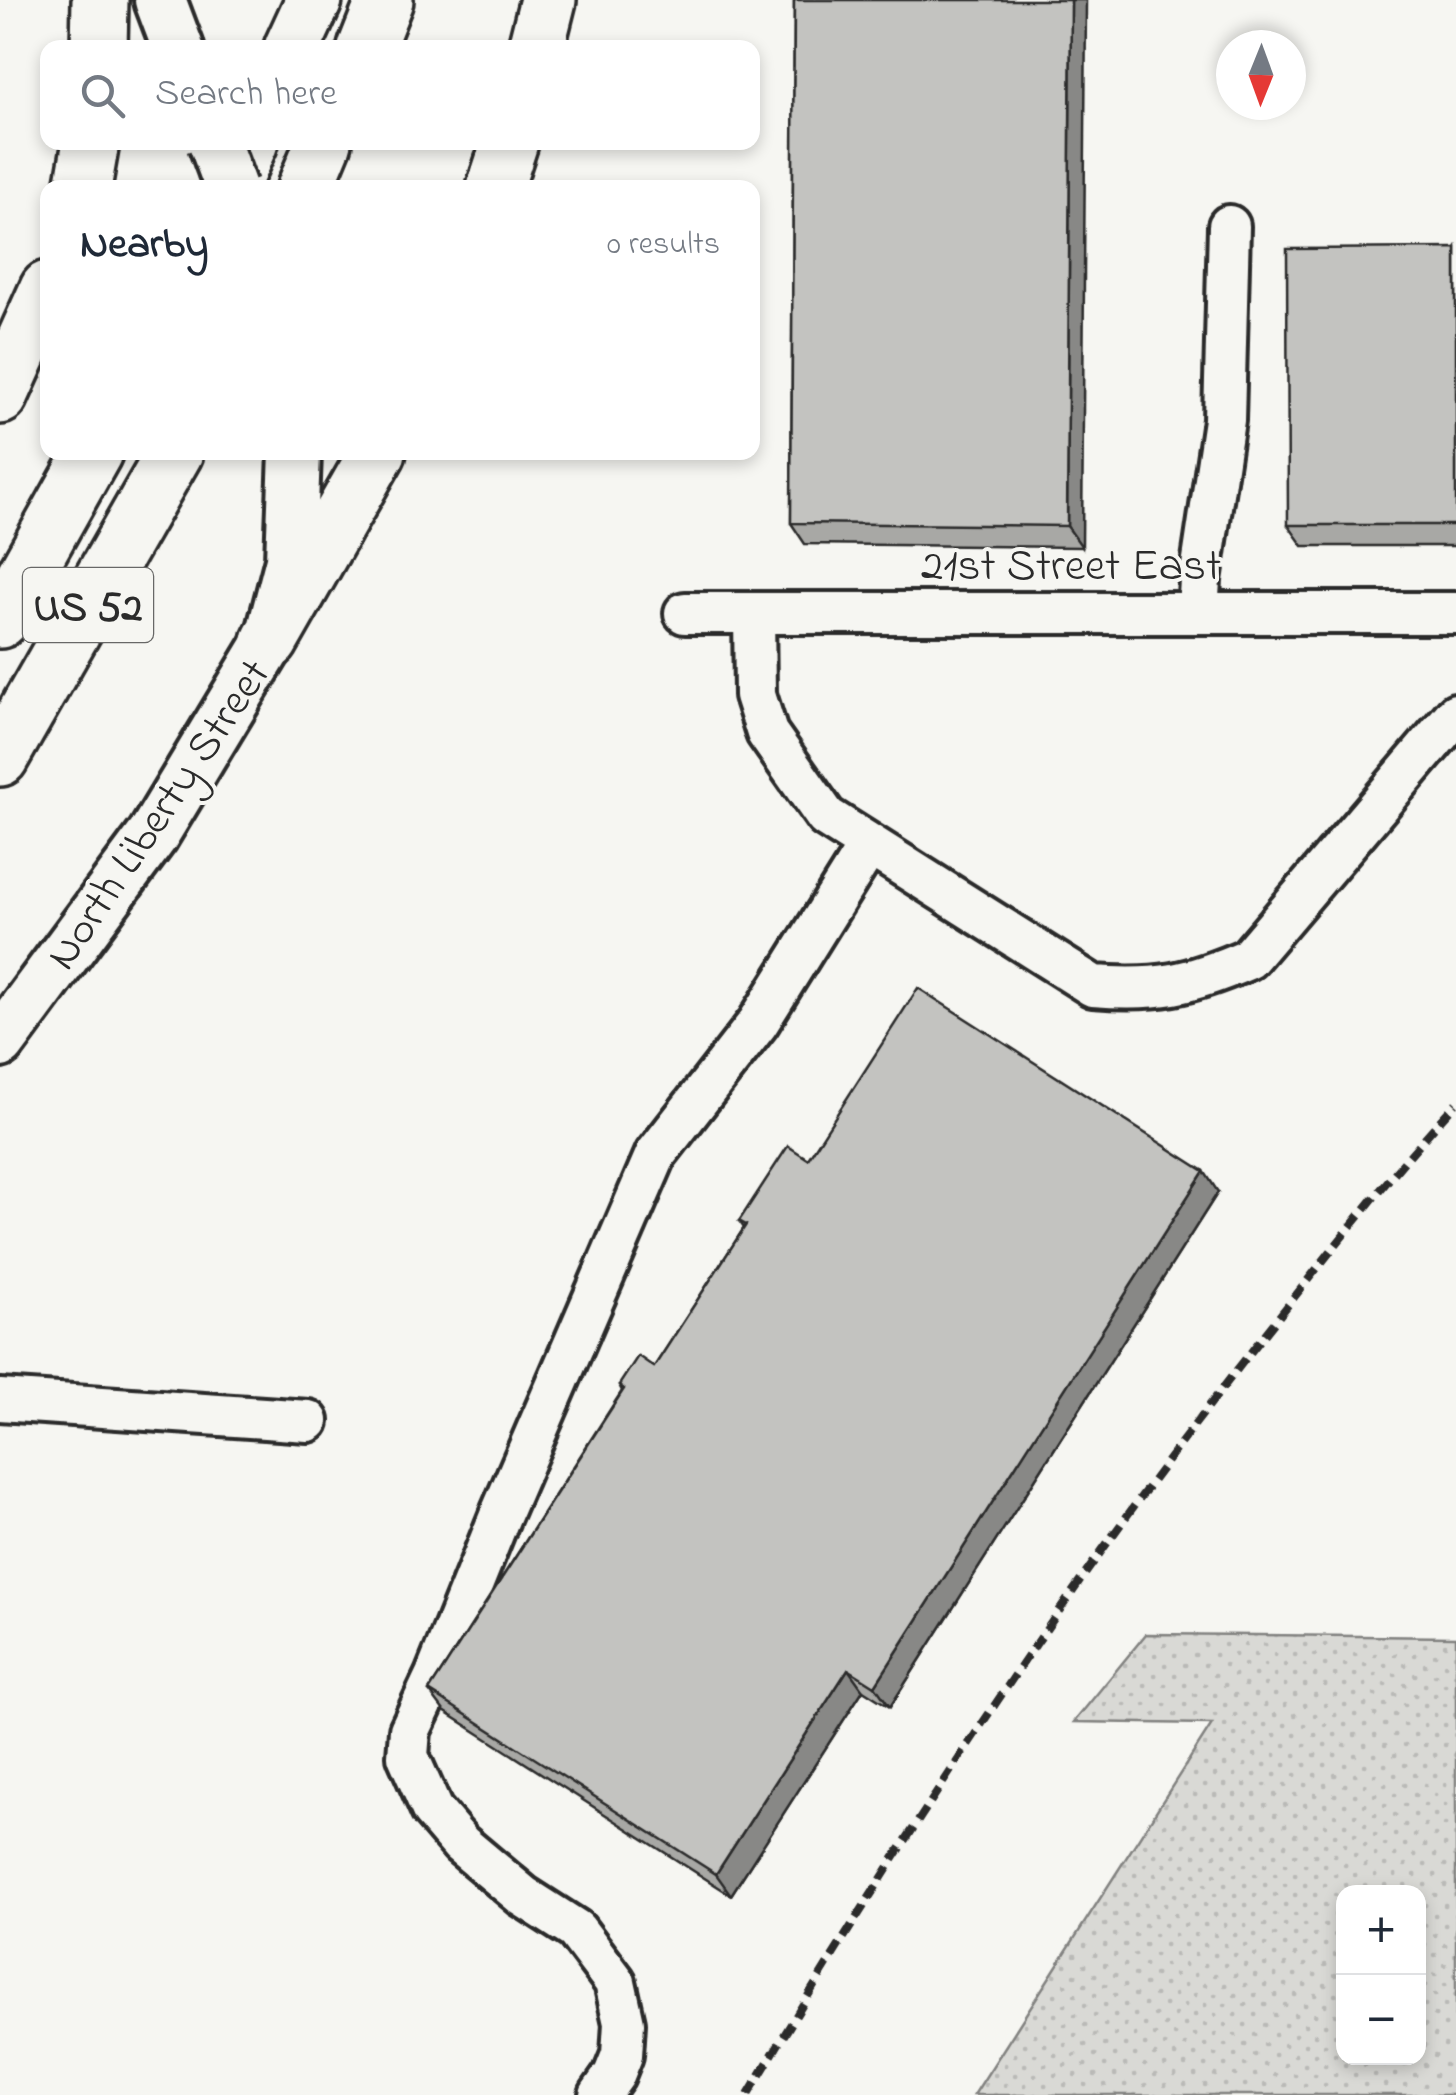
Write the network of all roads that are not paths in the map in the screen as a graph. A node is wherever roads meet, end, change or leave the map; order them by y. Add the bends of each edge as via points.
1 (100, 0) edge
2 (314, 0) edge
3 (385, 0) edge
4 (548, 0) edge
5 (99, 40) edge
6 (296, 40) edge
7 (369, 40) edge
8 (538, 40) edge
9 (90, 150) edge
10 (217, 150) edge
11 (247, 150) edge
12 (321, 150) edge
13 (507, 150) edge
14 (84, 180) edge
15 (227, 180) edge
16 (233, 180) edge
17 (308, 180) edge
18 (498, 180) edge
19 (1229, 226) dead end
20 (40, 307) edge
21 (0, 396) edge
22 (90, 460) edge
23 (170, 460) edge
24 (295, 460) edge
25 (373, 460) edge
26 (685, 613) dead end
27 (754, 613) junction
28 (1198, 613) junction
29 (1456, 613) edge
30 (0, 620) edge
31 (270, 641) junction
32 (1456, 714) edge
33 (0, 758) edge
34 (869, 845) junction
35 (0, 1042) edge
36 (0, 1400) edge
37 (308, 1421) dead end
38 (600, 2095) edge

1 - 5 highway
2 - 6 highway
3 - 7 highway
4 - 8 highway
9 - 14 highway
10 - 15 main road, bridge
11 - 16 highway
12 - 17 highway
13 - 18 highway
19 - 28 street via 1224,420
20 - 21 highway
22 - 30 highway, US 52
23 - 33 highway, US 52
24 - 31 main road, North Liberty Street via 291,560
25 - 31 highway
26 - 27 street, 21st Street East
27 - 28 street, 21st Street East
27 - 34 street via 755,694 767,733 826,817
28 - 29 street, 21st Street East
31 - 35 main road, North Liberty Street via 153,835
32 - 34 street via 1248,959 1200,980 1141,990 1093,986
34 - 38 street via 758,1023 656,1154 410,1730 408,1756 432,1810 523,1896 576,1930 615,1982 624,2023 622,2055
36 - 37 street

